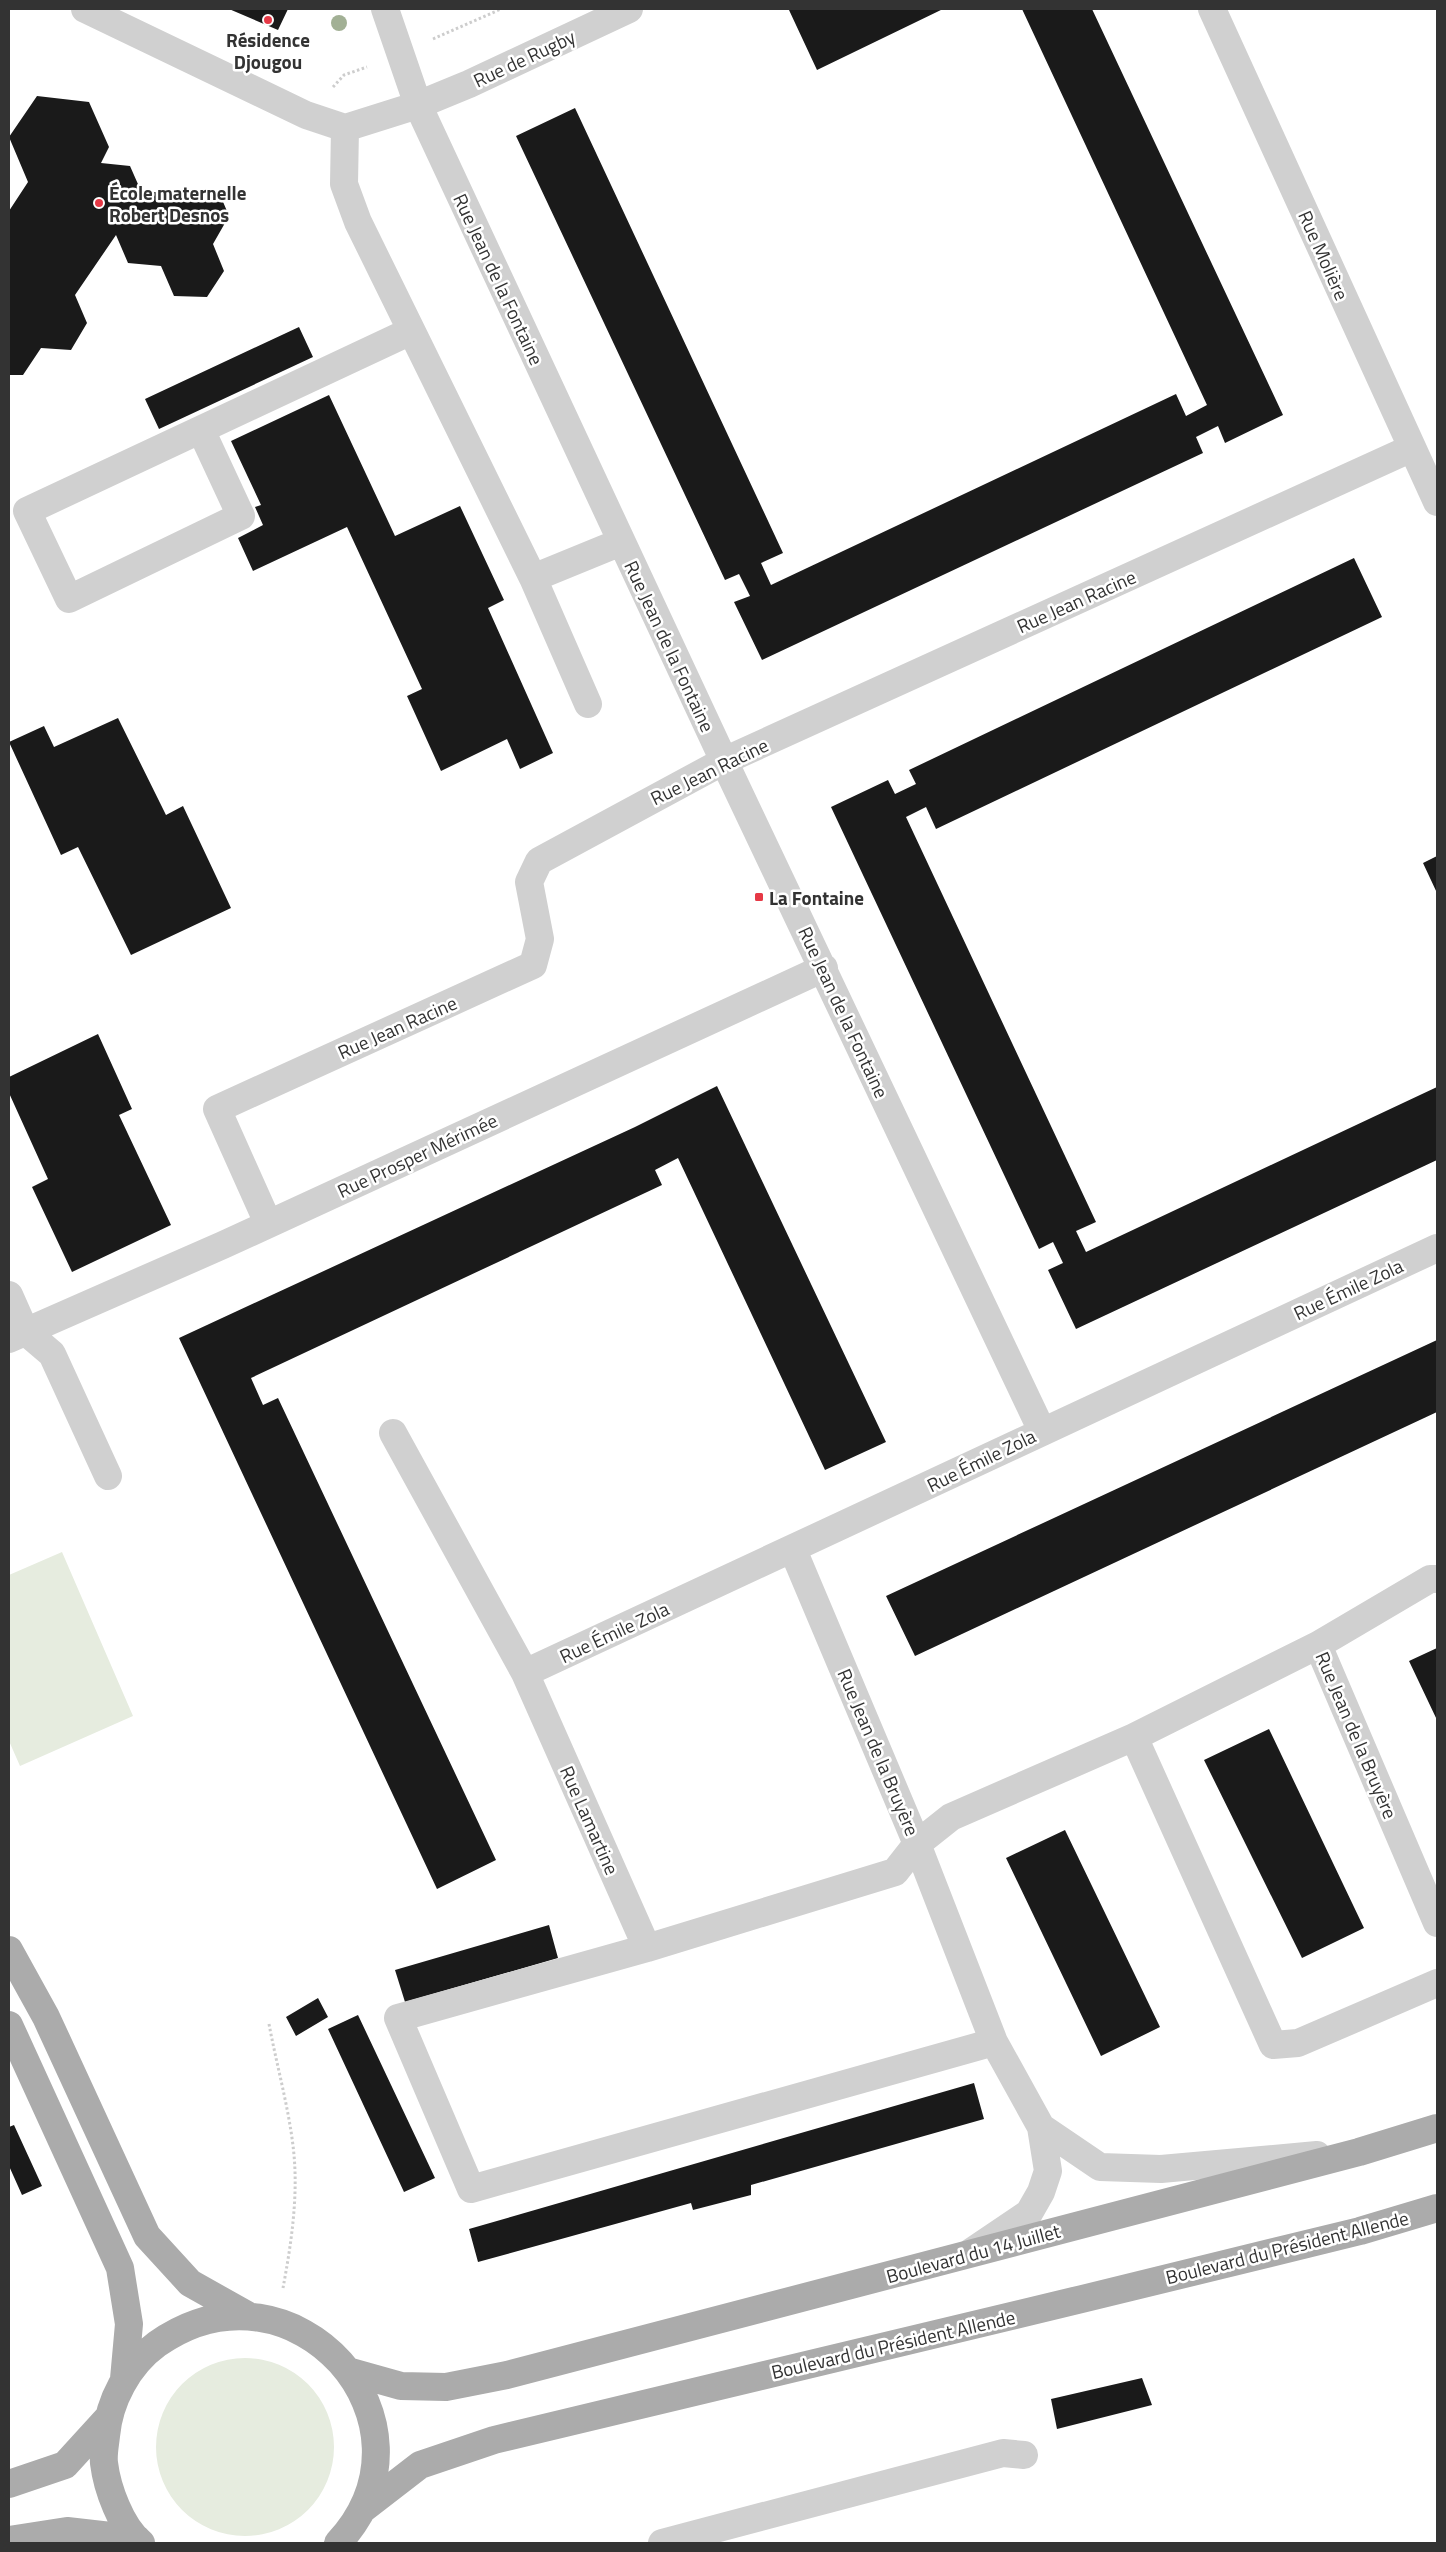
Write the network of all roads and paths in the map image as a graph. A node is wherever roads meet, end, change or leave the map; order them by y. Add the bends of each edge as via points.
1 (85, 9) edge
2 (385, 9) edge
3 (629, 9) edge
4 (1212, 9) edge
5 (418, 105) junction
6 (345, 128) junction
7 (411, 332) junction
8 (200, 430) junction
9 (1412, 448) junction
10 (1437, 502) edge
11 (621, 542) junction
12 (533, 578) junction
13 (588, 704) dead end
14 (724, 761) junction
15 (824, 968) junction
16 (268, 1224) junction
17 (1437, 1248) edge
18 (9, 1295) edge
19 (17, 1335) edge
20 (1042, 1431) junction
21 (393, 1433) dead end
22 (108, 1476) dead end
23 (793, 1550) junction
24 (1437, 1579) edge
25 (1318, 1645) junction
26 (525, 1673) junction
27 (1134, 1737) junction
28 (917, 1844) junction
29 (1437, 1924) edge
30 (647, 1948) junction
31 (9, 1950) edge
32 (1437, 1983) edge
33 (269, 2024) dead end
34 (9, 2025) edge
35 (994, 2042) junction
36 (1042, 2127) junction
37 (1437, 2128) edge
38 (1359, 2152) junction
39 (1437, 2208) edge
40 (966, 2256) junction
41 (247, 2315) junction
42 (276, 2320) junction
43 (351, 2372) junction
44 (124, 2379) junction
45 (107, 2419) junction
46 (1024, 2455) dead end
47 (9, 2484) edge
48 (362, 2509) junction
49 (9, 2540) edge
50 (139, 2541) edge
51 (338, 2543) edge
52 (662, 2543) edge

1 - 6 street via 306,115
2 - 5 street, Rue Jean de la Fontaine
3 - 5 street, Rue de Rugby
4 - 9 street, Rue Molière
5 - 6 street, Rue de Rugby
5 - 11 street, Rue Jean de la Fontaine
6 - 7 street via 344,184 358,222
7 - 8 street
7 - 12 street
8 - 8 street via 26,511 69,598 241,516
9 - 10 street, Rue Molière
9 - 14 street, Rue Jean Racine
11 - 12 street
11 - 14 street, Rue Jean de la Fontaine
12 - 13 street
14 - 15 street, Rue Jean de la Fontaine
14 - 16 street, Rue Jean Racine via 539,861 529,882 540,939 533,965 217,1109
15 - 16 street, Rue Prosper Mérimée
15 - 20 street, Rue Jean de la Fontaine
16 - 19 street, Rue Prosper Mérimée
17 - 20 street, Rue Émile Zola
18 - 19 street
19 - 22 street via 52,1354
20 - 23 street, Rue Émile Zola
21 - 26 street, Rue Lamartine
23 - 26 street, Rue Émile Zola
23 - 28 street, Rue Jean de la Bruyère
24 - 25 street, Rue Jean de la Bruyère via 1430,1579
25 - 27 street, Rue Jean de la Bruyère
25 - 29 street, Rue Jean de la Bruyère
26 - 30 street, Rue Lamartine
27 - 28 street, Rue Jean de la Bruyère via 951,1817
27 - 32 street via 1273,2045 1298,2043
28 - 30 street via 896,1872
28 - 35 street
30 - 35 street via 398,2018 471,2189
31 - 41 main road via 46,2017 147,2236 190,2282
33 - 42 path via 294,2155 289,2254
34 - 44 main road via 120,2268 129,2324
35 - 36 street
36 - 38 street via 1100,2167 1160,2169
36 - 40 street via 1048,2171 1029,2213
37 - 38 main road, Boulevard du 14 Juillet
38 - 40 main road, Boulevard du 14 Juillet
39 - 48 main road, Boulevard du Président Allende via 1235,2262 494,2440 420,2465
40 - 43 main road, Boulevard du 14 Juillet via 507,2375 446,2387 400,2386
41 - 42 main road
41 - 44 main road via 211,2318 177,2330 147,2351
42 - 43 main road via 318,2340
43 - 48 main road via 367,2404 375,2439 374,2474
44 - 45 main road
45 - 47 main road via 65,2465
45 - 50 main road via 104,2462 114,2503
46 - 52 street via 1003,2453
48 - 51 main road
49 - 50 main road via 67,2531

